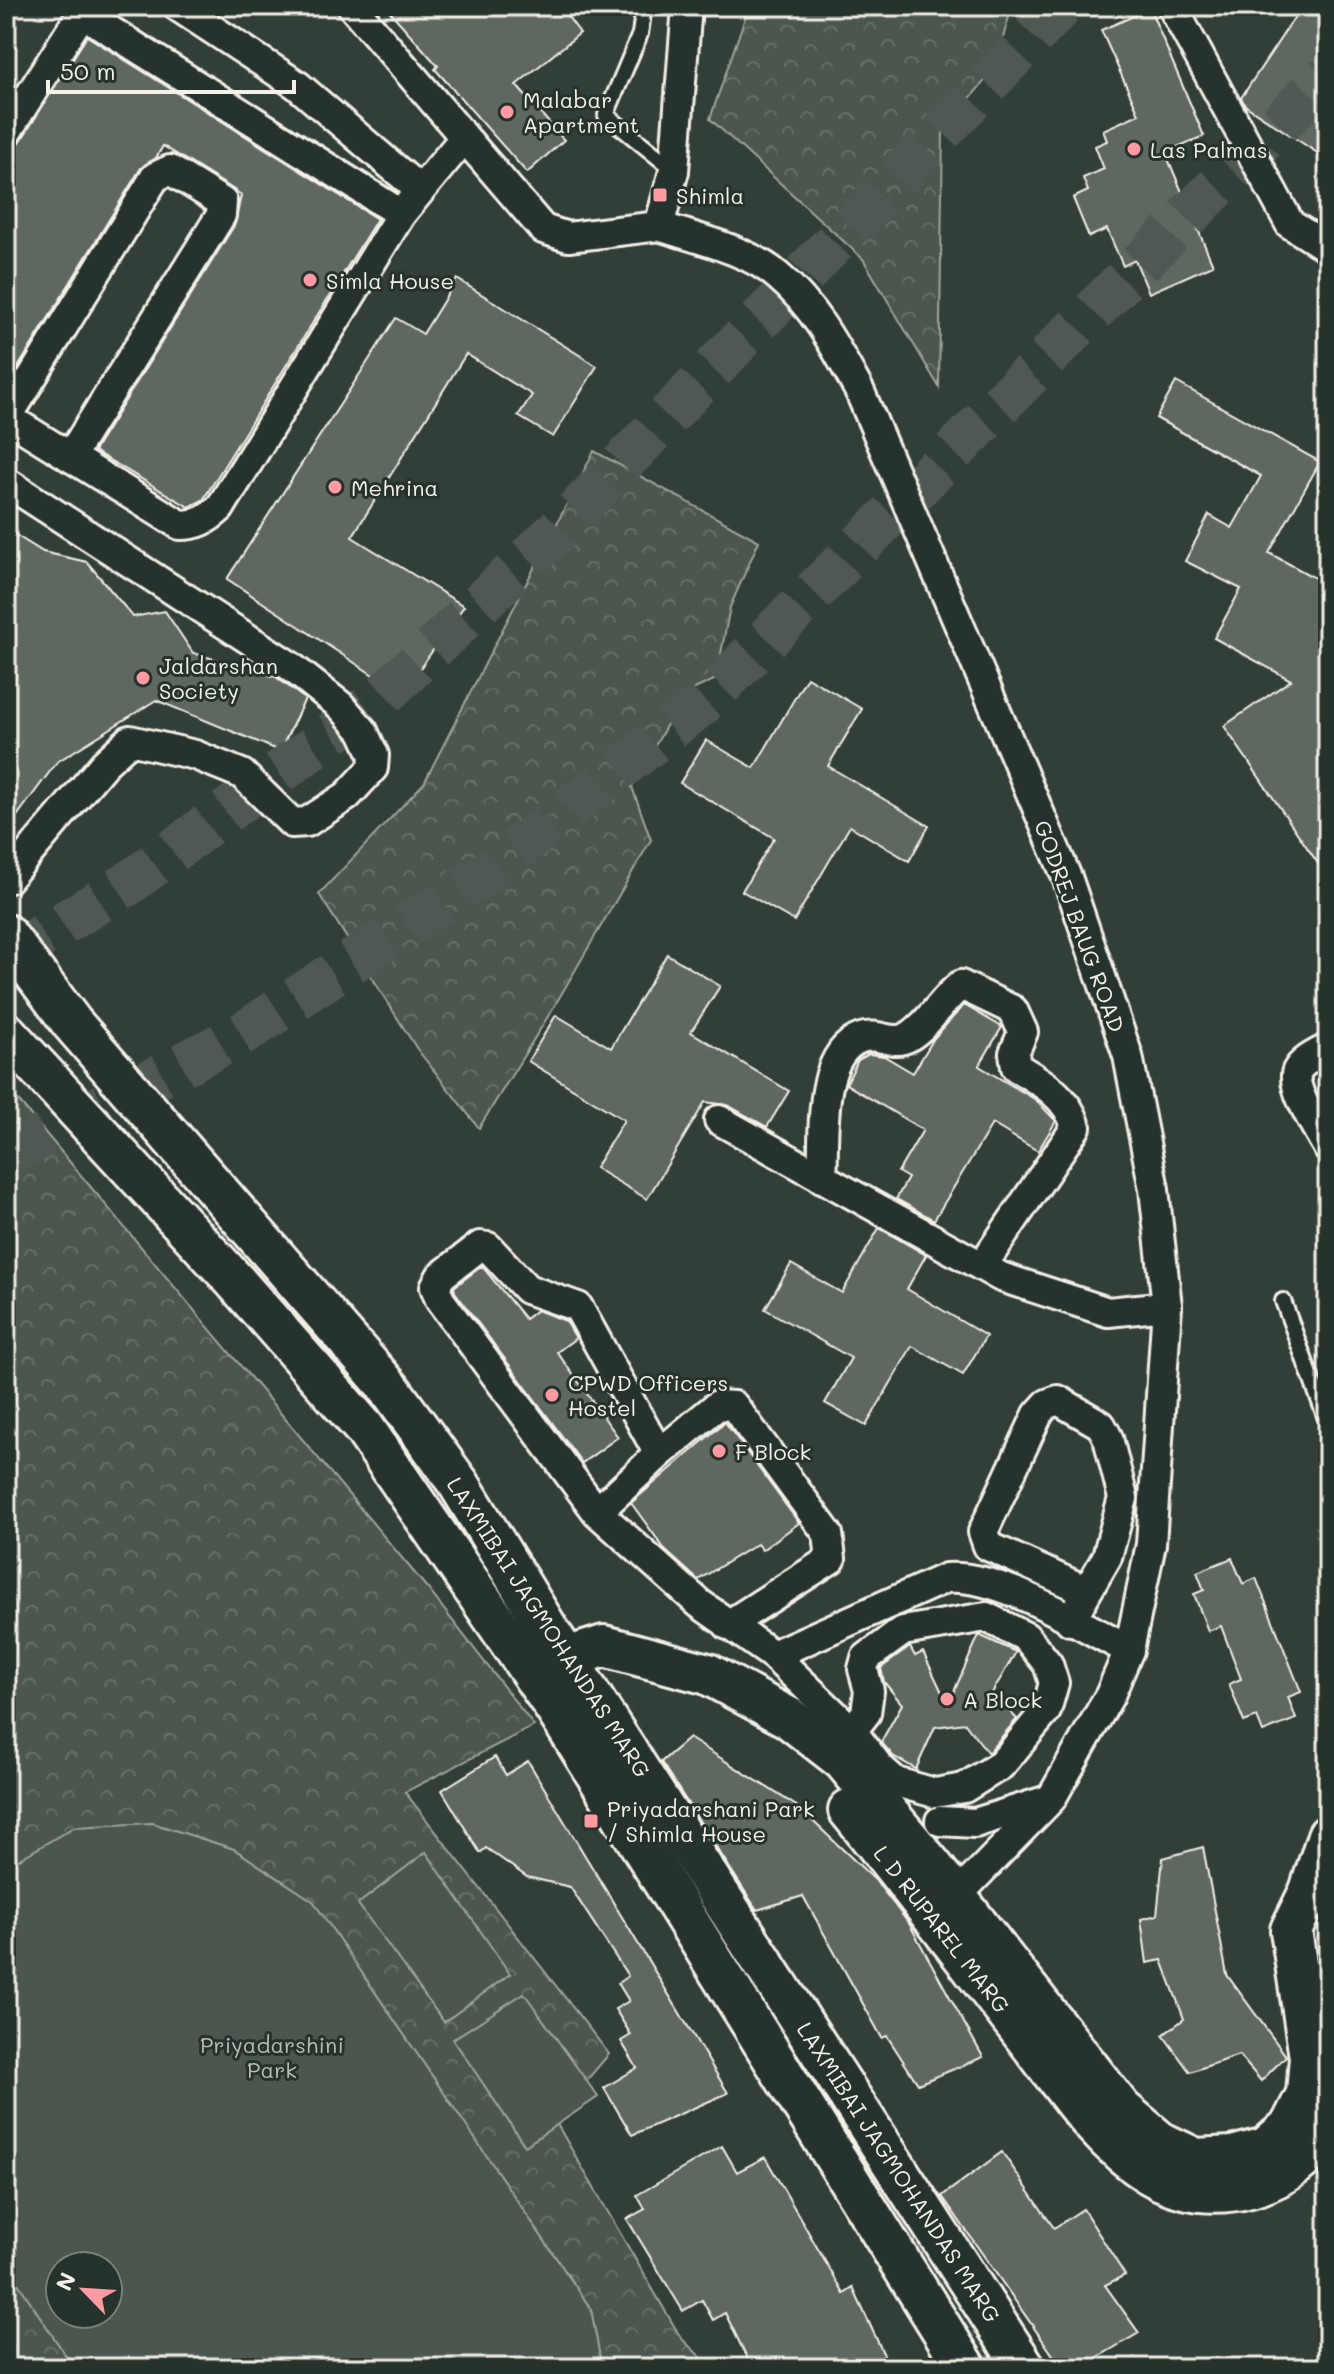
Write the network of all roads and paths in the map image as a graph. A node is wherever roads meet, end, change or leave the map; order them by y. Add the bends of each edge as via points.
1 (177, 6) edge
2 (352, 6) edge
3 (644, 6) edge
4 (687, 6) edge
5 (1172, 6) edge
6 (85, 9) edge
7 (6, 133) edge
8 (464, 138) junction
9 (674, 171) junction
10 (420, 190) junction
11 (401, 214) junction
12 (659, 226) junction
13 (1328, 248) edge
14 (6, 418) edge
15 (70, 457) junction
16 (6, 482) edge
17 (16, 849) edge
18 (10, 881) edge
19 (6, 935) edge
20 (6, 1033) edge
21 (1328, 1048) edge
22 (719, 1120) dead end
23 (1328, 1148) edge
24 (822, 1178) junction
25 (982, 1266) junction
26 (1283, 1301) dead end
27 (1167, 1306) junction
28 (1328, 1424) edge
29 (659, 1454) junction
30 (597, 1512) junction
31 (1087, 1591) junction
32 (1070, 1621) junction
33 (728, 1625) junction
34 (1129, 1650) junction
35 (773, 1655) junction
36 (553, 1670) junction
37 (852, 1731) junction
38 (964, 1788) junction
39 (1051, 1799) junction
40 (940, 1821) dead end
41 (975, 1823) junction
42 (1328, 1836) edge
43 (945, 1908) junction
44 (1319, 1908) edge
45 (1328, 2126) edge
46 (909, 2186) junction
47 (870, 2214) junction
48 (966, 2368) edge
49 (1025, 2368) edge

1 - 10 street via 297,85
2 - 8 street
3 - 9 lane via 640,34 606,115
4 - 9 street
5 - 13 street via 1290,224
6 - 7 street
6 - 11 street
8 - 10 street
8 - 12 street via 543,229 568,237
9 - 12 street
10 - 11 street
11 - 15 street via 220,508 208,519 180,525
12 - 27 street, GODREJ BAUG ROAD via 735,253 777,275 821,322 860,392 1068,880 1128,1056 1154,1189
14 - 15 street
14 - 15 street via 155,177 170,170 216,196 222,202 221,215
16 - 17 street via 290,666 341,706 363,731 374,755 373,768 347,796 307,822 292,823 242,774 195,755 130,740
17 - 18 street
19 - 36 main road, LAXMIBAI JAGMOHANDAS MARG via 72,1023 390,1389 459,1484
20 - 36 main road, LAXMIBAI JAGMOHANDAS MARG via 364,1428
21 - 23 street via 1295,1073 1295,1085
22 - 24 street
24 - 25 street
24 - 25 street via 829,1074 838,1054 874,1034 896,1041 910,1036 961,985 1013,1010 1023,1032 1014,1053 1016,1067 1060,1098 1071,1109 1076,1127
25 - 27 street via 1108,1312
26 - 28 lane
27 - 34 street, GODREJ BAUG ROAD via 1151,1544
29 - 30 street
29 - 30 street via 578,1307 527,1289 488,1247 480,1246 441,1276 435,1287 440,1300
29 - 33 street via 718,1405 734,1406 828,1534 831,1559
30 - 33 street
31 - 31 street via 984,1541 983,1532 1038,1414 1058,1400 1101,1425 1123,1498 1107,1557
31 - 32 street
32 - 34 street
32 - 35 street via 993,1582 963,1576 946,1578
33 - 35 street
34 - 39 street, GODREJ BAUG ROAD via 1110,1695
35 - 37 street
36 - 43 main road, L D RUPAREL MARG via 604,1646 677,1667 699,1692 782,1728
36 - 46 main road, LAXMIBAI JAGMOHANDAS MARG
36 - 47 main road, LAXMIBAI JAGMOHANDAS MARG
37 - 38 street via 896,1782 935,1793
37 - 38 street via 866,1713 866,1658 903,1631 986,1617 1026,1637 1048,1664 1054,1683 1046,1711 1001,1765
38 - 41 street
39 - 41 street
39 - 43 street, GODREJ BAUG ROAD
40 - 41 street
42 - 44 main road
43 - 44 main road via 1121,2109 1160,2142 1196,2159 1266,2148 1291,2126 1307,2094 1310,2057 1291,1930
43 - 45 main road, L D RUPAREL MARG via 1095,2127 1152,2176 1197,2189 1238,2191 1268,2183 1295,2168
46 - 47 main road
46 - 49 main road, LAXMIBAI JAGMOHANDAS MARG
47 - 48 main road, LAXMIBAI JAGMOHANDAS MARG

